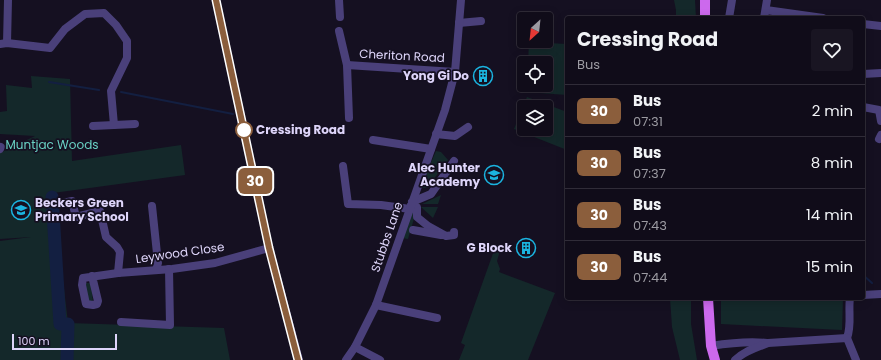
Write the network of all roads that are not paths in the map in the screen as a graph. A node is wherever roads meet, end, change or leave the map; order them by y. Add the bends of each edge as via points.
1 (8, 0) edge
2 (216, 0) edge
3 (338, 0) edge
4 (461, 0) edge
5 (705, 0) edge
6 (732, 0) edge
7 (766, 0) edge
8 (765, 14) edge
9 (705, 16) edge
10 (729, 16) edge
11 (794, 16) edge
12 (340, 17) dead end
13 (481, 21) dead end
14 (459, 23) junction
15 (865, 24) edge
16 (881, 26) edge
17 (339, 31) dead end
18 (4, 43) edge
19 (347, 65) junction
20 (455, 72) junction
21 (881, 73) edge
22 (865, 74) edge
23 (865, 107) edge
24 (349, 118) dead end
25 (881, 121) edge
26 (135, 124) dead end
27 (114, 125) junction
28 (93, 126) dead end
29 (468, 127) dead end
30 (436, 134) junction
31 (373, 140) dead end
32 (431, 149) junction
33 (454, 161) dead end
34 (343, 166) dead end
35 (59, 204) dead end
36 (411, 205) junction
37 (152, 206) dead end
38 (413, 230) dead end
39 (454, 232) dead end
40 (446, 236) junction
41 (269, 248) junction
42 (169, 269) junction
43 (156, 270) junction
44 (118, 273) junction
45 (92, 276) dead end
46 (881, 294) edge
47 (865, 295) edge
48 (708, 300) edge
49 (850, 300) edge
50 (376, 305) junction
51 (437, 318) dead end
52 (121, 322) dead end
53 (847, 338) junction
54 (768, 343) junction
55 (711, 346) junction
56 (355, 347) junction
57 (298, 360) edge
58 (346, 360) edge
59 (380, 360) edge
60 (715, 360) edge
61 (735, 360) edge
62 (856, 360) edge

1 - 18 street
2 - 41 street
3 - 12 street
4 - 14 street, Stubbs Lane
5 - 9 main road
6 - 10 street
7 - 8 street
8 - 11 street
13 - 14 street
14 - 20 street, Stubbs Lane
15 - 16 street
17 - 19 street
18 - 27 street via 50,48 65,29 85,14 104,13 127,41 128,58 111,91
19 - 20 street, Cheriton Road
19 - 24 street
20 - 30 street, Stubbs Lane
21 - 22 street
23 - 25 street via 879,110
26 - 27 street
27 - 28 street
29 - 30 street via 455,136
30 - 32 street, Stubbs Lane
31 - 32 street
32 - 36 street, Stubbs Lane
33 - 36 street via 431,194
34 - 36 street via 348,204
35 - 44 street via 72,201 76,217 100,211 106,237 120,252
36 - 40 street via 417,207 417,217
36 - 50 street, Stubbs Lane
37 - 43 street via 158,263
38 - 40 street
39 - 40 street via 454,235
41 - 42 street, Leywood Close via 215,263
41 - 57 street
42 - 43 street, Leywood Close
42 - 52 street via 170,325
43 - 44 street, Leywood Close
44 - 45 street, Leywood Close
46 - 47 street
48 - 55 main road
49 - 53 street via 850,331
50 - 51 street
50 - 56 street, Stubbs Lane
53 - 54 street
53 - 62 street
54 - 55 street via 730,342
54 - 61 street via 750,349
55 - 60 main road
56 - 58 street, Stubbs Lane
56 - 59 street

